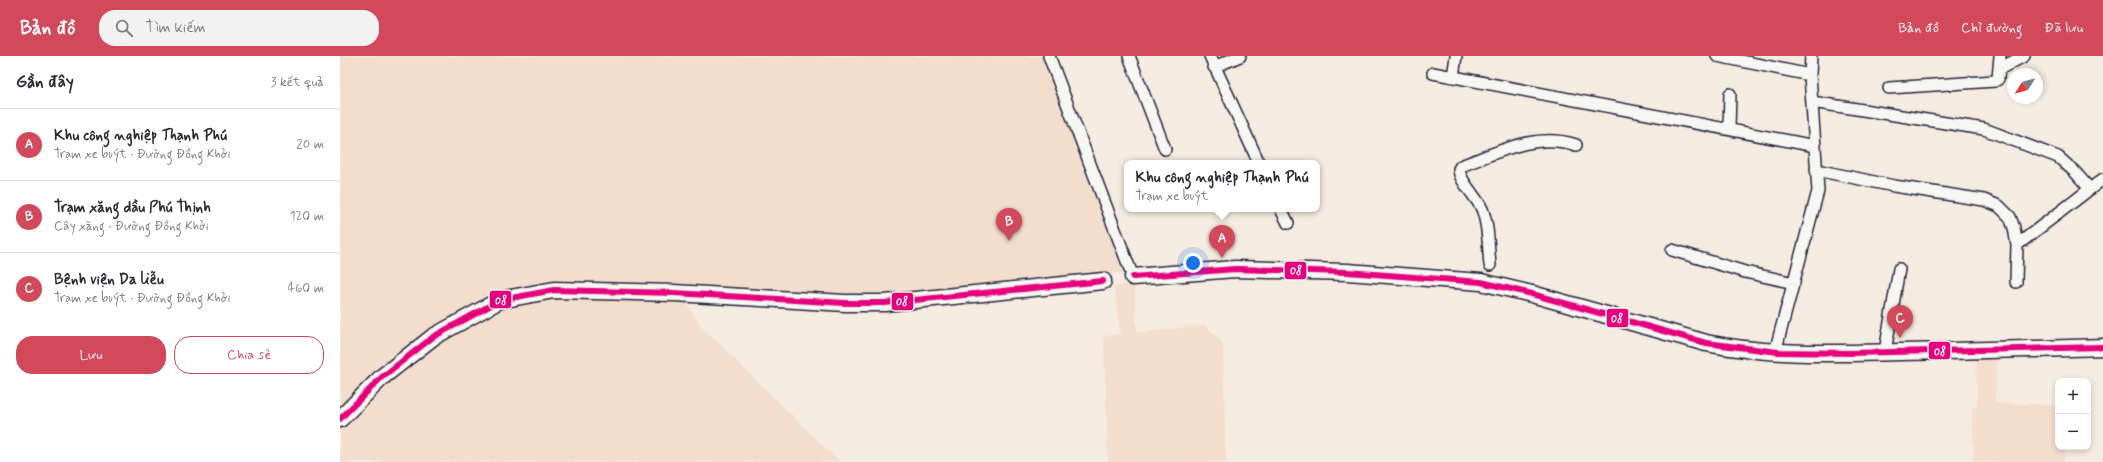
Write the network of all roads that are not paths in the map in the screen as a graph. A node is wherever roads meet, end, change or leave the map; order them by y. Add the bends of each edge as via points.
1 (1049, 56) edge
2 (1129, 56) edge
3 (1210, 56) edge
4 (1240, 56) edge
5 (1456, 56) edge
6 (1717, 56) edge
7 (1813, 56) edge
8 (2000, 56) edge
9 (2024, 56) edge
10 (1214, 67) junction
11 (1999, 69) junction
12 (1433, 73) dead end
13 (1810, 75) junction
14 (1453, 76) junction
15 (1889, 88) dead end
16 (1730, 94) dead end
17 (1812, 102) junction
18 (1729, 129) junction
19 (1576, 144) dead end
20 (1815, 146) junction
21 (1165, 148) dead end
22 (1258, 160) edge
23 (1816, 170) junction
24 (2103, 179) edge
25 (2089, 188) junction
26 (1282, 212) edge
27 (1288, 223) dead end
28 (2017, 244) junction
29 (1672, 250) dead end
30 (1490, 265) dead end
31 (1899, 268) dead end
32 (1133, 277) joint
33 (1103, 281) dead end
34 (2016, 282) dead end
35 (1794, 283) junction
36 (2103, 347) edge
37 (1775, 352) junction
38 (1885, 352) junction
39 (340, 419) edge

1 - 32 street
2 - 21 street
3 - 10 street
4 - 10 street
5 - 14 street
6 - 13 street
7 - 13 street
8 - 11 street
9 - 11 street
10 - 22 street
11 - 15 street via 1998,79 1995,81
12 - 14 street
13 - 17 street
14 - 18 street
16 - 18 street
17 - 20 street
17 - 25 street via 1984,129 2058,157
18 - 20 street
19 - 30 street via 1549,140 1519,144 1458,169 1485,218
20 - 23 street
23 - 28 street via 1894,186 1984,200 1999,206 2010,217
23 - 35 street via 1818,191
24 - 25 street
25 - 28 street
26 - 27 street
28 - 34 street
29 - 35 street via 1745,272
31 - 38 street
32 - 37 main road via 1235,269 1347,272 1481,282 1706,343 1734,349
33 - 39 main road via 869,303 674,292 554,290 500,300 433,337 382,377
35 - 37 street
36 - 38 main road
37 - 38 main road

